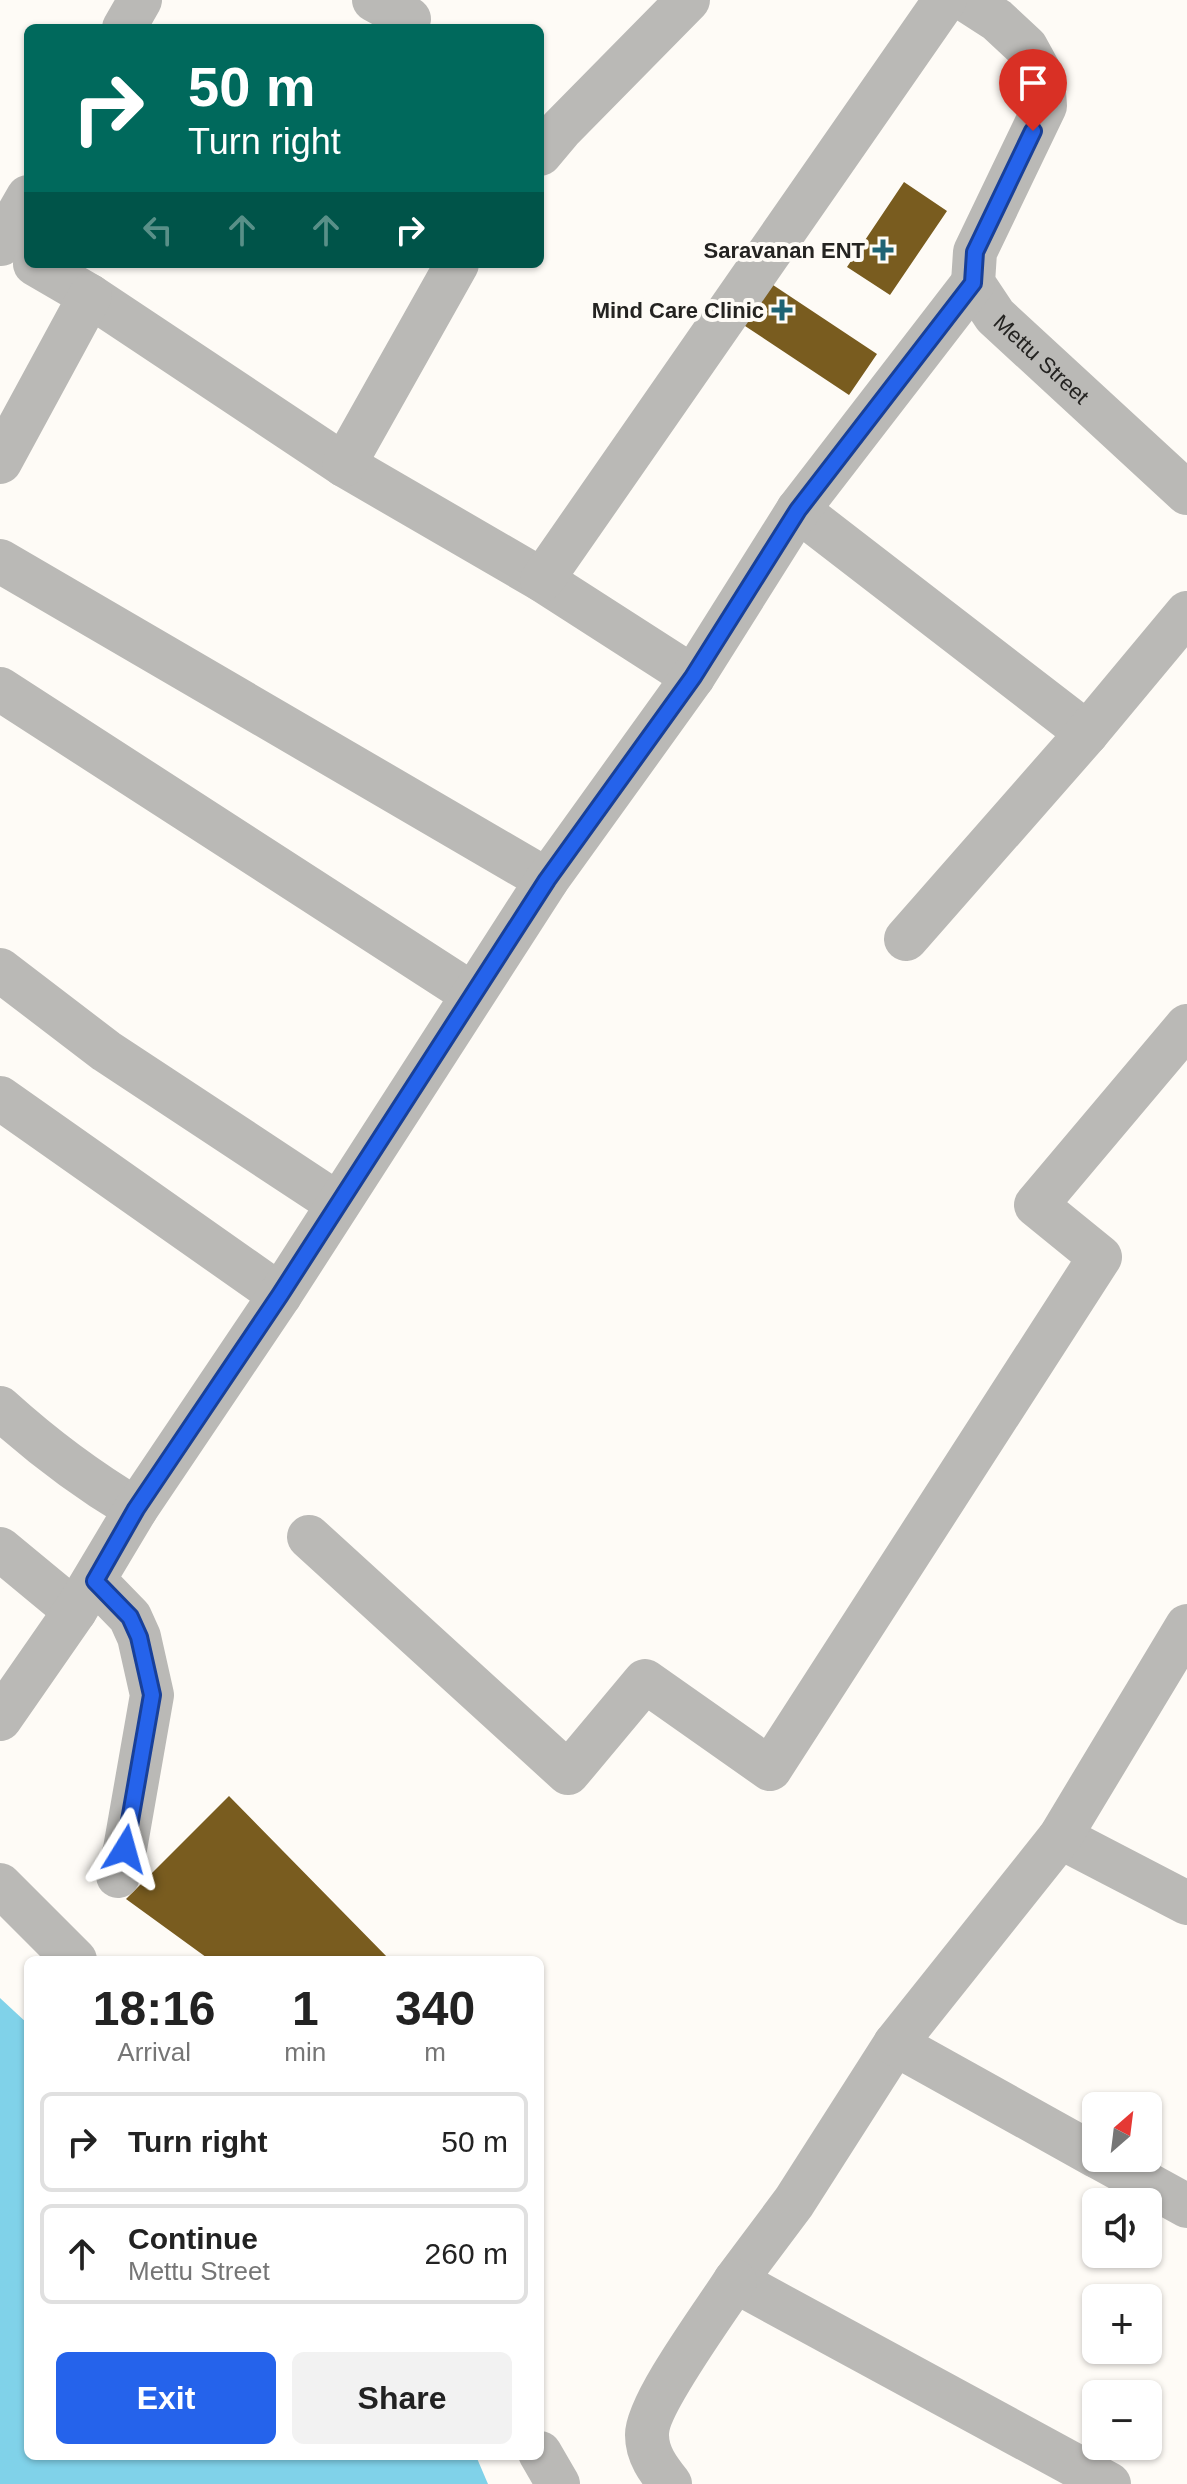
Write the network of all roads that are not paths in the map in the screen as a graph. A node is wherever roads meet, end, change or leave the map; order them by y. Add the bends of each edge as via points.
1 (140, 0) edge
2 (688, 0) edge
3 (945, 0) edge
4 (966, 0) edge
5 (126, 24) edge
6 (544, 149) edge
7 (24, 216) edge
8 (16, 253) edge
9 (42, 268) edge
10 (455, 268) edge
11 (973, 283) junction
12 (90, 296) junction
13 (0, 462) edge
14 (344, 465) junction
15 (1187, 493) edge
16 (798, 510) junction
17 (0, 561) edge
18 (542, 580) junction
19 (1187, 613) edge
20 (693, 677) junction
21 (0, 689) edge
22 (1087, 733) junction
23 (547, 880) junction
24 (906, 939) dead end
25 (0, 970) edge
26 (472, 994) junction
27 (1187, 1026) edge
28 (0, 1098) edge
29 (338, 1204) junction
30 (280, 1295) junction
31 (0, 1408) edge
32 (136, 1509) junction
33 (309, 1537) dead end
34 (0, 1549) edge
35 (85, 1596) junction
36 (1187, 1626) edge
37 (0, 1719) edge
38 (1060, 1837) junction
39 (118, 1876) dead end
40 (0, 1885) edge
41 (1187, 1903) edge
42 (71, 1956) edge
43 (895, 2044) junction
44 (1082, 2148) edge
45 (1125, 2172) edge
46 (1187, 2206) edge
47 (735, 2281) junction
48 (544, 2460) edge
49 (558, 2484) edge
50 (670, 2484) edge
51 (1109, 2484) edge

1 - 5 street
2 - 6 street
3 - 18 street
4 - 11 street via 1026,47 1043,78 1045,106 975,252
7 - 8 street
9 - 12 street
10 - 14 street
11 - 15 street, Mettu Street via 995,316
11 - 16 street
12 - 13 street
12 - 14 street
14 - 18 street
16 - 20 street
16 - 22 street
17 - 23 street
18 - 20 street
19 - 22 street
20 - 23 street
21 - 26 street
22 - 24 street
23 - 26 street
25 - 29 street via 106,1051
26 - 29 street
27 - 33 street via 1036,1205 1100,1257 770,1769 645,1681 568,1773
28 - 30 street
29 - 30 street
30 - 32 street
31 - 32 street
32 - 35 street
34 - 35 street
35 - 37 street
35 - 39 street via 130,1617 152,1695
36 - 38 street
38 - 41 street
38 - 43 street
40 - 42 street
43 - 44 street
43 - 47 street via 794,2202
45 - 46 street
47 - 50 street via 656,2403 647,2434 654,2464
47 - 51 street
48 - 49 street

